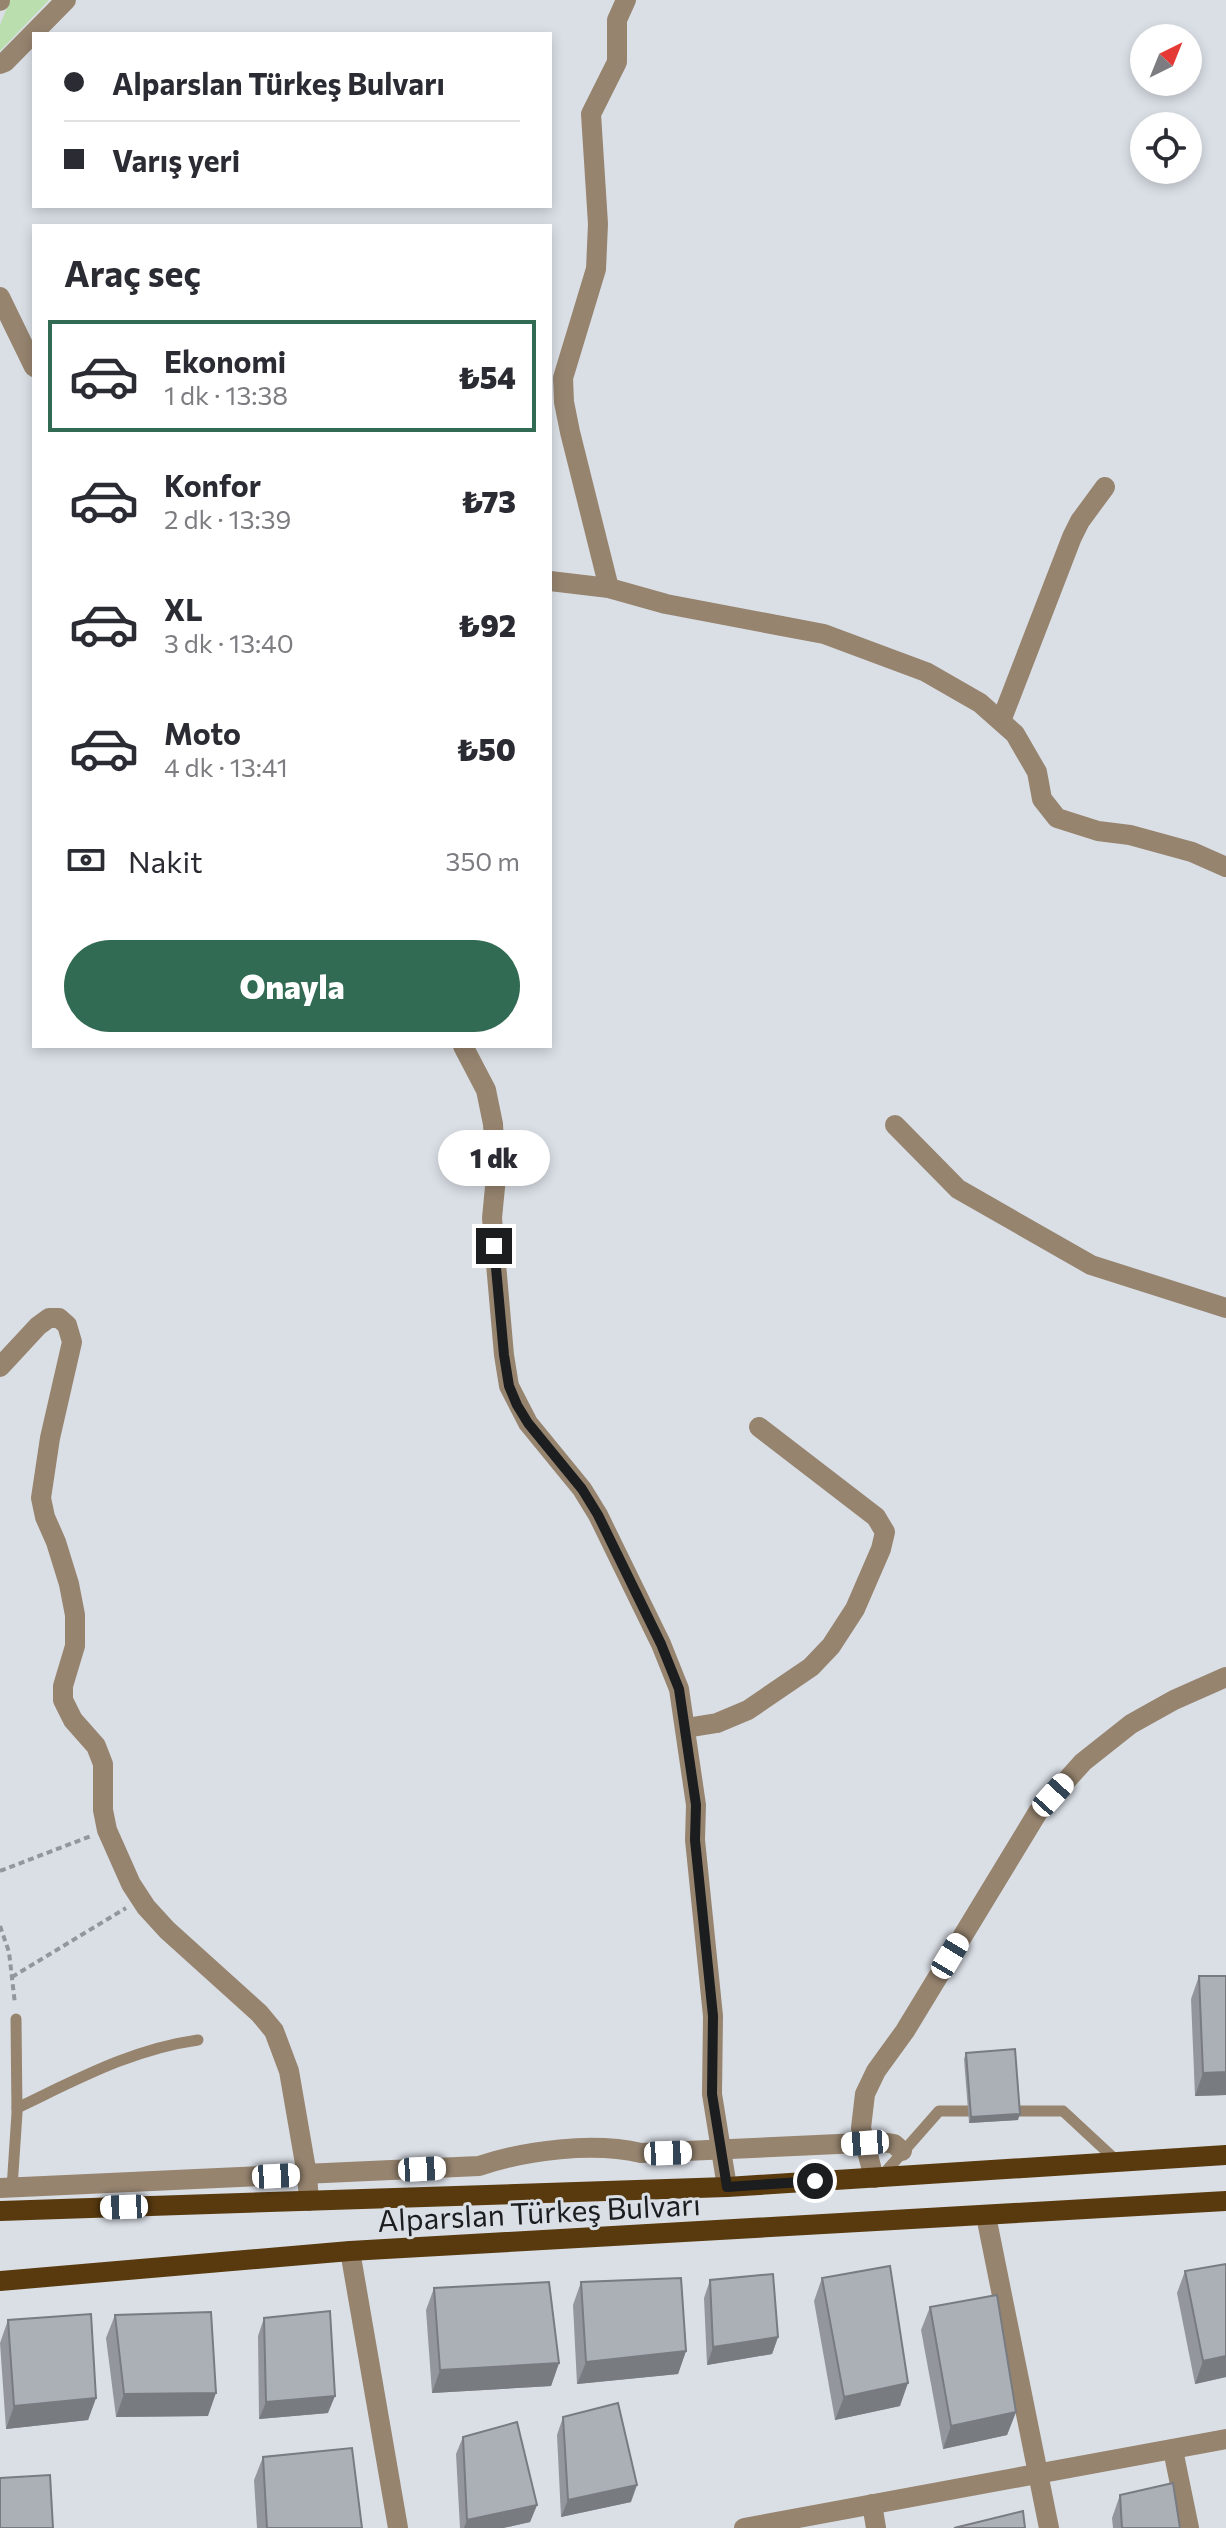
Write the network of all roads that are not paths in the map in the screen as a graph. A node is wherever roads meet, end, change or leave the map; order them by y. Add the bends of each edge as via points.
1 (66, 0) edge
2 (626, 0) edge
3 (35, 32) edge
4 (32, 36) edge
5 (0, 64) edge
6 (2, 307) edge
7 (32, 363) edge
8 (1105, 487) dead end
9 (552, 581) edge
10 (609, 588) junction
11 (1001, 721) junction
12 (1226, 867) edge
13 (464, 1048) edge
14 (895, 1125) dead end
15 (1226, 1308) edge
16 (0, 1367) edge
17 (759, 1427) dead end
18 (1226, 1677) edge
19 (686, 1728) junction
20 (16, 2019) road end
21 (198, 2040) dead end
22 (17, 2108) junction
23 (865, 2143) junction
24 (720, 2151) junction
25 (902, 2151) junction
26 (1226, 2155) edge
27 (1118, 2163) junction
28 (307, 2175) junction
29 (877, 2178) junction
30 (727, 2187) junction
31 (6, 2188) edge
32 (309, 2201) junction
33 (1226, 2201) edge
34 (0, 2211) edge
35 (986, 2216) junction
36 (350, 2251) junction
37 (0, 2281) edge
38 (1226, 2439) edge
39 (1173, 2450) junction
40 (1038, 2472) junction
41 (872, 2504) junction
42 (398, 2528) edge
43 (744, 2528) edge
44 (876, 2528) edge
45 (1049, 2528) edge
46 (1189, 2528) edge

1 - 3 street
2 - 10 street via 617,20 617,62 591,114 596,269 563,378 570,432
4 - 5 street
6 - 7 street
8 - 11 street via 1072,537
9 - 10 street
10 - 11 street via 824,634 926,672
11 - 12 street via 1037,772 1042,799 1057,818 1192,852
13 - 19 street via 486,1090 493,1124 492,1218 509,1386 528,1423 598,1515 672,1669
14 - 15 street via 958,1189 1091,1265
16 - 28 street via 49,1318 67,1325 72,1342 41,1498 75,1615 75,1646 63,1700 103,1764 107,1830 131,1884 167,1930 274,2031 289,2071
17 - 19 street via 876,1517 885,1532 881,1549 855,1609 811,1667 748,1710
18 - 23 street via 1131,1724 1083,1762 1038,1812 876,2071 861,2113
19 - 24 street
20 - 22 lane
21 - 22 lane via 152,2048
22 - 31 lane
23 - 24 street
23 - 25 street via 894,2144
23 - 29 street
24 - 28 street via 641,2153 619,2147 519,2153 479,2166
24 - 30 street
25 - 27 lane via 939,2111 1063,2111
25 - 29 lane
26 - 27 main road, Alparslan Türkeş Bulvarı
27 - 29 main road, Alparslan Türkeş Bulvarı
28 - 31 street
28 - 32 street
29 - 30 main road, Alparslan Türkeş Bulvarı
30 - 32 main road, Alparslan Türkeş Bulvarı
32 - 34 main road, Alparslan Türkeş Bulvarı
33 - 35 main road, Alparslan Türkeş Bulvarı
35 - 36 main road, Alparslan Türkeş Bulvarı
35 - 40 street
36 - 37 main road, Alparslan Türkeş Bulvarı
36 - 42 street
38 - 39 street
39 - 40 street
39 - 46 street
40 - 41 street
40 - 45 street
41 - 43 street
41 - 44 street

